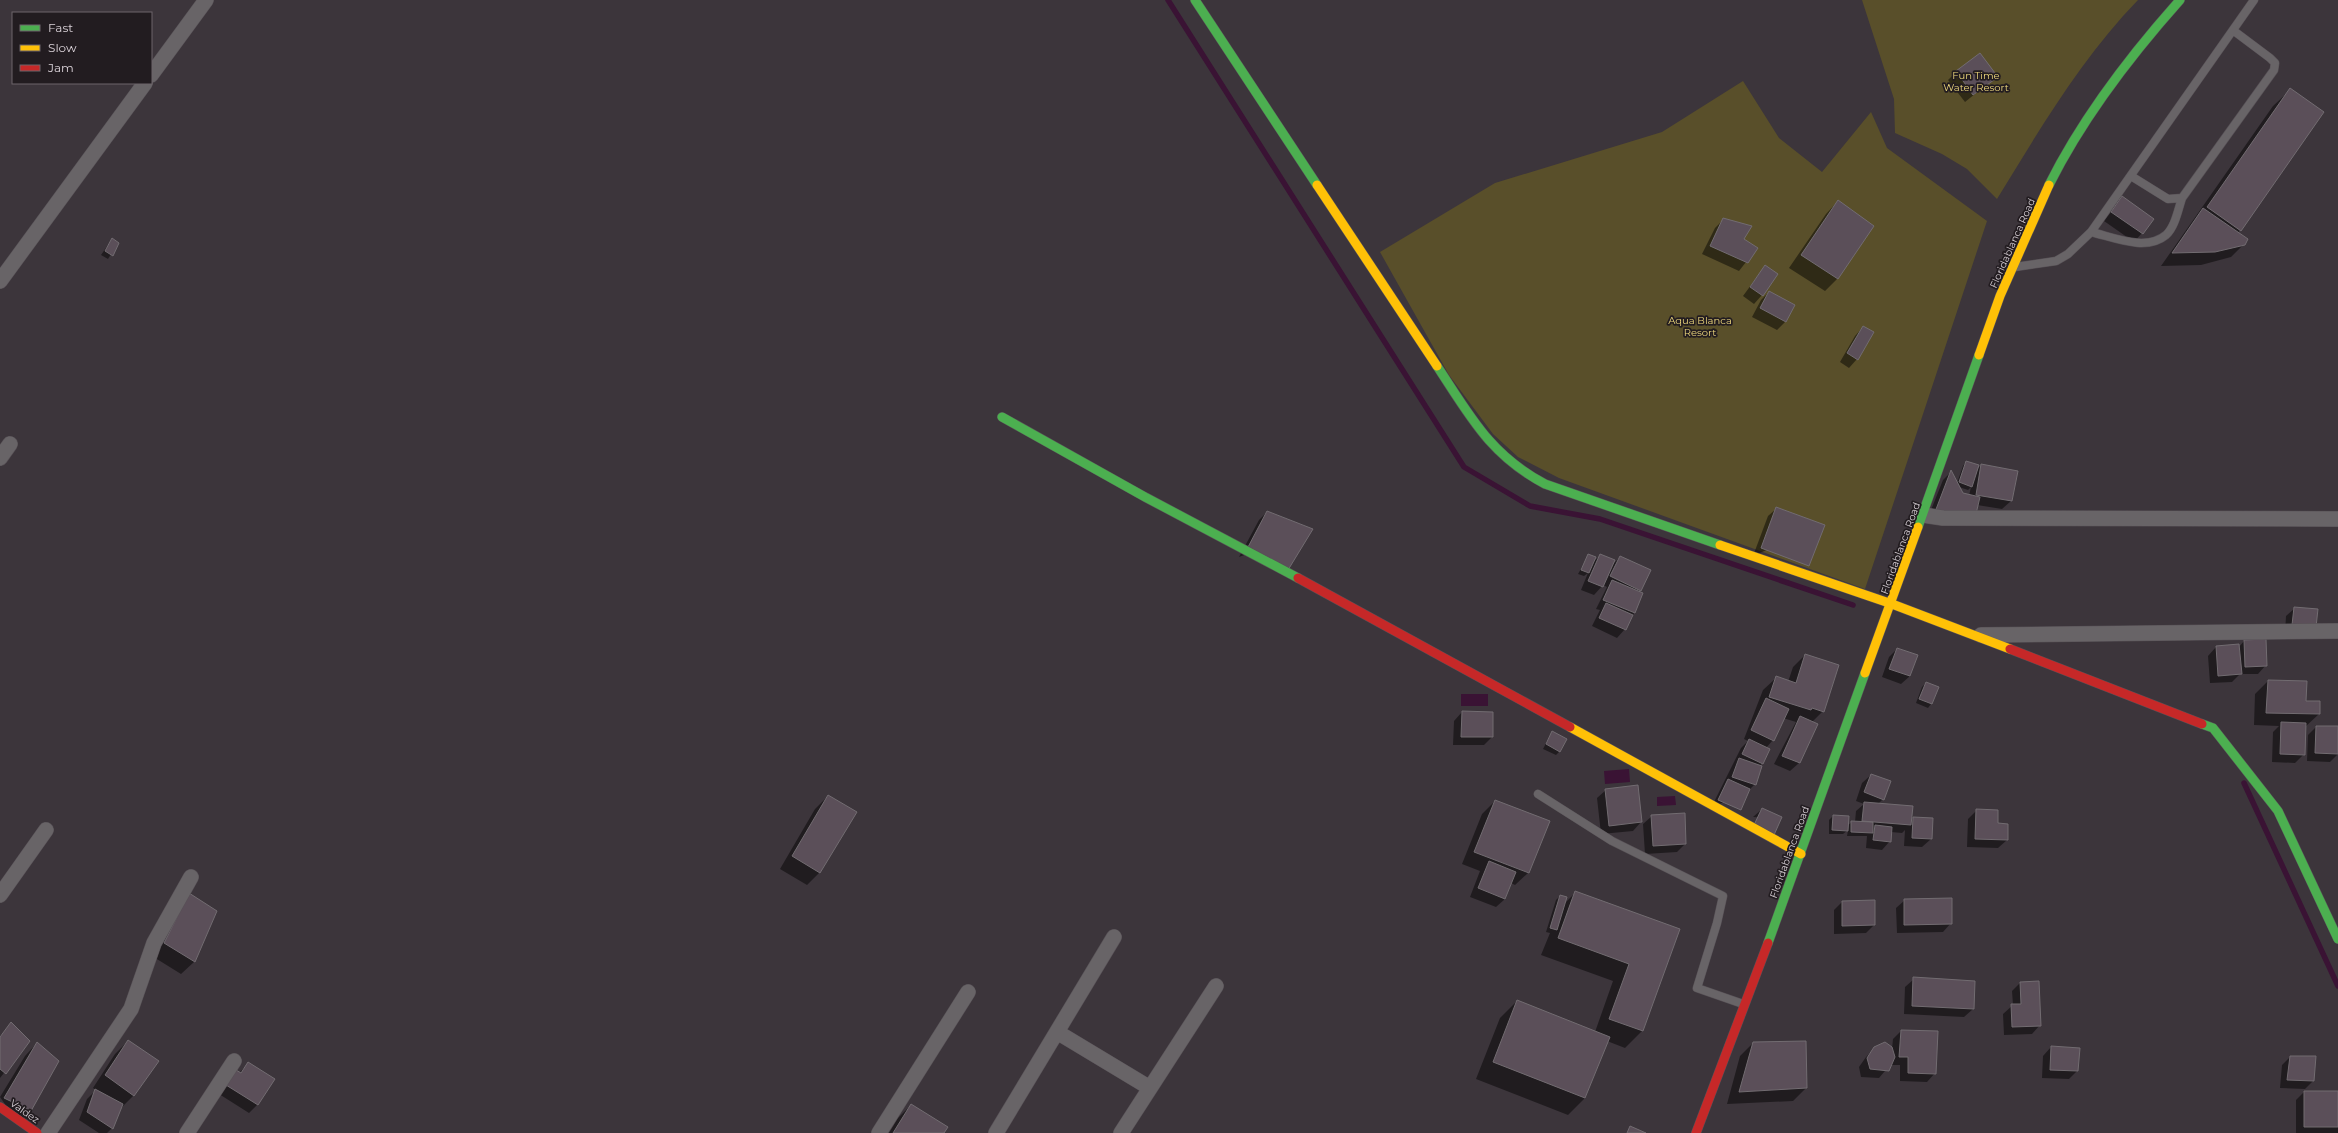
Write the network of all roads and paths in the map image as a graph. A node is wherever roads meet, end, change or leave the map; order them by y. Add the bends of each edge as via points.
1 (206, 0) edge
2 (1195, 0) edge
3 (2180, 0) edge
4 (2254, 0) edge
5 (2234, 31) junction
6 (152, 74) edge
7 (144, 84) edge
8 (2131, 176) junction
9 (2182, 198) junction
10 (2091, 232) junction
11 (2013, 267) junction
12 (0, 281) edge
13 (1002, 417) dead end
14 (10, 444) dead end
15 (0, 458) edge
16 (1923, 515) junction
17 (2338, 519) edge
18 (1892, 604) junction
19 (2338, 631) edge
20 (1973, 635) junction
21 (1538, 794) dead end
22 (46, 830) dead end
23 (1801, 854) junction
24 (191, 877) dead end
25 (0, 895) edge
26 (1114, 937) dead end
27 (2338, 939) edge
28 (1216, 986) dead end
29 (968, 992) dead end
30 (1745, 1005) junction
31 (1057, 1032) junction
32 (234, 1061) dead end
33 (1150, 1088) junction
34 (0, 1107) edge
35 (37, 1133) edge
36 (48, 1133) edge
37 (187, 1133) edge
38 (880, 1133) edge
39 (996, 1133) edge
40 (1121, 1133) edge
41 (1696, 1133) edge

1 - 6 street
2 - 18 street via 1481,433 1503,459 1545,484
3 - 11 street, Floridablanca Road via 2152,30 2099,103 2059,167
4 - 5 lane
5 - 8 lane
5 - 9 lane via 2270,58 2275,63 2274,70
7 - 12 street
8 - 9 lane via 2168,199
8 - 10 lane
9 - 10 lane via 2174,223 2166,235 2154,241 2139,243
10 - 11 lane via 2068,254 2056,261
11 - 16 street, Floridablanca Road via 2000,296
13 - 23 street via 1145,497 1402,633
14 - 15 street
16 - 17 street via 1950,518
16 - 18 street, Floridablanca Road
18 - 20 street
18 - 23 street, Floridablanca Road
19 - 20 street
20 - 27 street via 2213,728 2278,811
21 - 30 lane via 1612,841 1723,896 1697,988
22 - 25 street
23 - 30 street, Floridablanca Road
24 - 36 street via 154,943 131,1009
26 - 31 street
28 - 33 street
29 - 38 street
30 - 41 street, Floridablanca Road
31 - 33 street
31 - 39 street
32 - 37 street
33 - 40 street
34 - 35 street, Valdez

